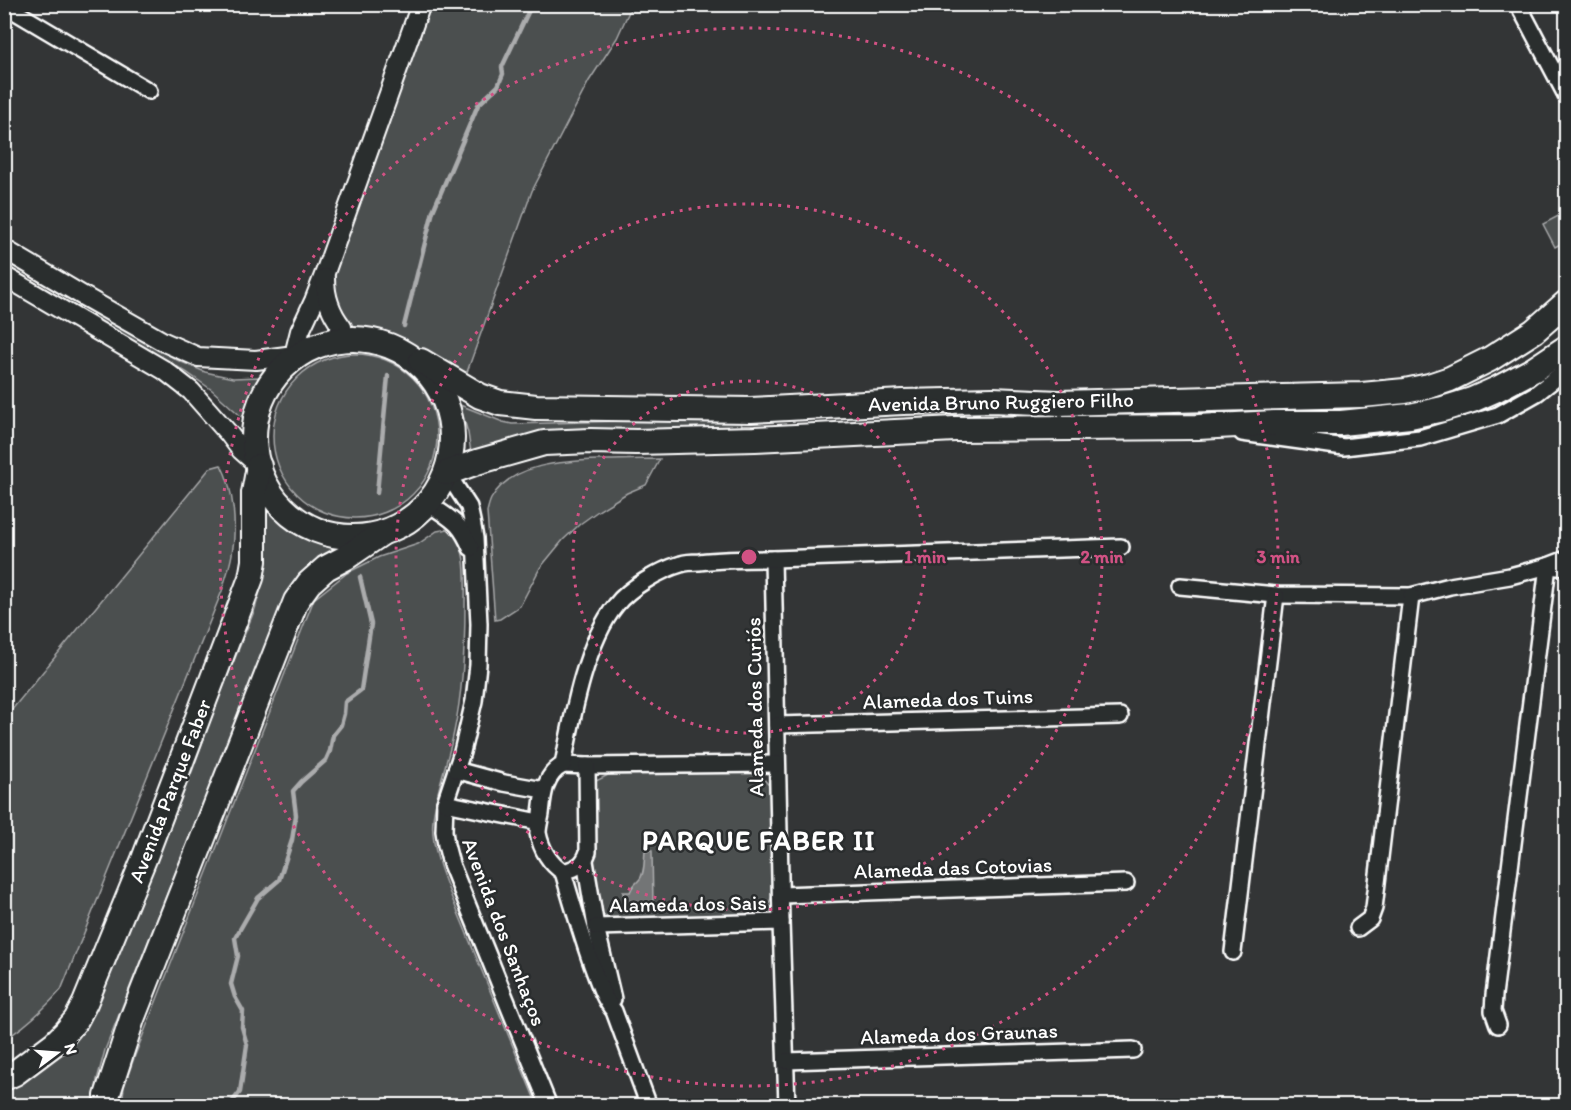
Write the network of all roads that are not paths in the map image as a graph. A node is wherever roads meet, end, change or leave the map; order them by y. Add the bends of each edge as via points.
1 (421, 4) edge
2 (1518, 4) edge
3 (4, 5) edge
4 (149, 91) dead end
5 (1566, 96) edge
6 (4, 249) edge
7 (326, 270) junction
8 (4, 276) edge
9 (1566, 303) edge
10 (335, 340) junction
11 (1566, 348) edge
12 (294, 356) junction
13 (421, 361) junction
14 (1566, 370) edge
15 (751, 410) junction
16 (1198, 427) junction
17 (755, 439) junction
18 (259, 466) junction
19 (447, 473) junction
20 (428, 503) junction
21 (382, 533) junction
22 (1121, 547) dead end
23 (475, 556) junction
24 (773, 559) junction
25 (1566, 559) edge
26 (1548, 566) junction
27 (1566, 568) edge
28 (1180, 586) dead end
29 (1276, 595) junction
30 (1411, 596) junction
31 (1120, 716) dead end
32 (777, 725) junction
33 (777, 764) junction
34 (563, 765) junction
35 (587, 766) junction
36 (456, 770) junction
37 (544, 790) junction
38 (445, 803) junction
39 (539, 822) junction
40 (585, 861) junction
41 (563, 872) junction
42 (1126, 883) dead end
43 (781, 895) junction
44 (781, 922) junction
45 (596, 927) junction
46 (1358, 928) dead end
47 (1233, 952) dead end
48 (614, 1011) junction
49 (1498, 1025) dead end
50 (1133, 1050) dead end
51 (786, 1061) junction
52 (4, 1078) edge
53 (106, 1106) edge
54 (549, 1106) edge
55 (650, 1106) edge
56 (787, 1106) edge

1 - 7 street
2 - 5 street
3 - 4 street
6 - 12 street via 164,342 198,357 256,360
7 - 10 street via 327,301 342,327
7 - 12 street via 300,330
8 - 18 street via 164,370 191,391
9 - 15 main road, Avenida Bruno Ruggiero Filho via 1534,331 1490,359 1450,379 1405,391 1059,403 903,402
10 - 12 main road
10 - 13 main road via 381,343
11 - 16 main road, Avenida Bruno Ruggiero Filho via 1497,390 1443,409 1341,423
12 - 18 main road via 271,383 259,410 255,440
13 - 15 main road, Avenida Bruno Ruggiero Filho via 480,396 518,406
13 - 19 main road via 448,410 452,434
14 - 16 street, Avenida Bruno Ruggiero Filho via 1537,393 1498,414 1420,438 1344,447
15 - 17 main road
16 - 17 main road, Avenida Bruno Ruggiero Filho via 955,429
17 - 19 main road, Avenida Bruno Ruggiero Filho via 544,443
18 - 21 main road via 274,497 300,521 331,534 357,537
18 - 52 main road, Avenida Parque Faber via 254,493 251,578 85,1003 55,1043
19 - 20 main road
19 - 23 street, Avenida dos Sanhaços via 469,507
20 - 21 main road via 407,521
20 - 23 street, Avenida dos Sanhaços via 461,527
21 - 53 main road via 326,568 296,601 132,1019
22 - 24 street
23 - 36 street, Avenida dos Sanhaços via 478,665 474,701
24 - 32 street, Alameda dos Curiós
24 - 34 street via 681,564 643,581 616,604 589,657
25 - 26 street
26 - 27 street
26 - 30 street
26 - 49 street via 1494,995 1493,1011
28 - 29 street
29 - 30 street
29 - 47 street
30 - 46 street via 1374,908 1370,918
31 - 32 street, Alameda dos Tuins
32 - 33 street, Alameda dos Curiós
33 - 35 street
33 - 43 street, Alameda dos Curiós
34 - 35 street
34 - 37 street via 547,779
35 - 40 street
36 - 37 street
36 - 38 street, Avenida dos Sanhaços
37 - 39 street
38 - 39 street
38 - 54 street, Avenida dos Sanhaços via 444,831 451,864
39 - 41 street via 538,832 546,855
40 - 41 street
40 - 45 street
41 - 48 street via 591,964
42 - 43 street, Alameda das Cotovias
43 - 44 street, Alameda dos Curiós
44 - 45 street, Alameda dos Sais
44 - 51 street, Alameda dos Curiós
45 - 48 street
48 - 55 street
50 - 51 street, Alameda dos Graunas
51 - 56 street, Alameda dos Curiós

